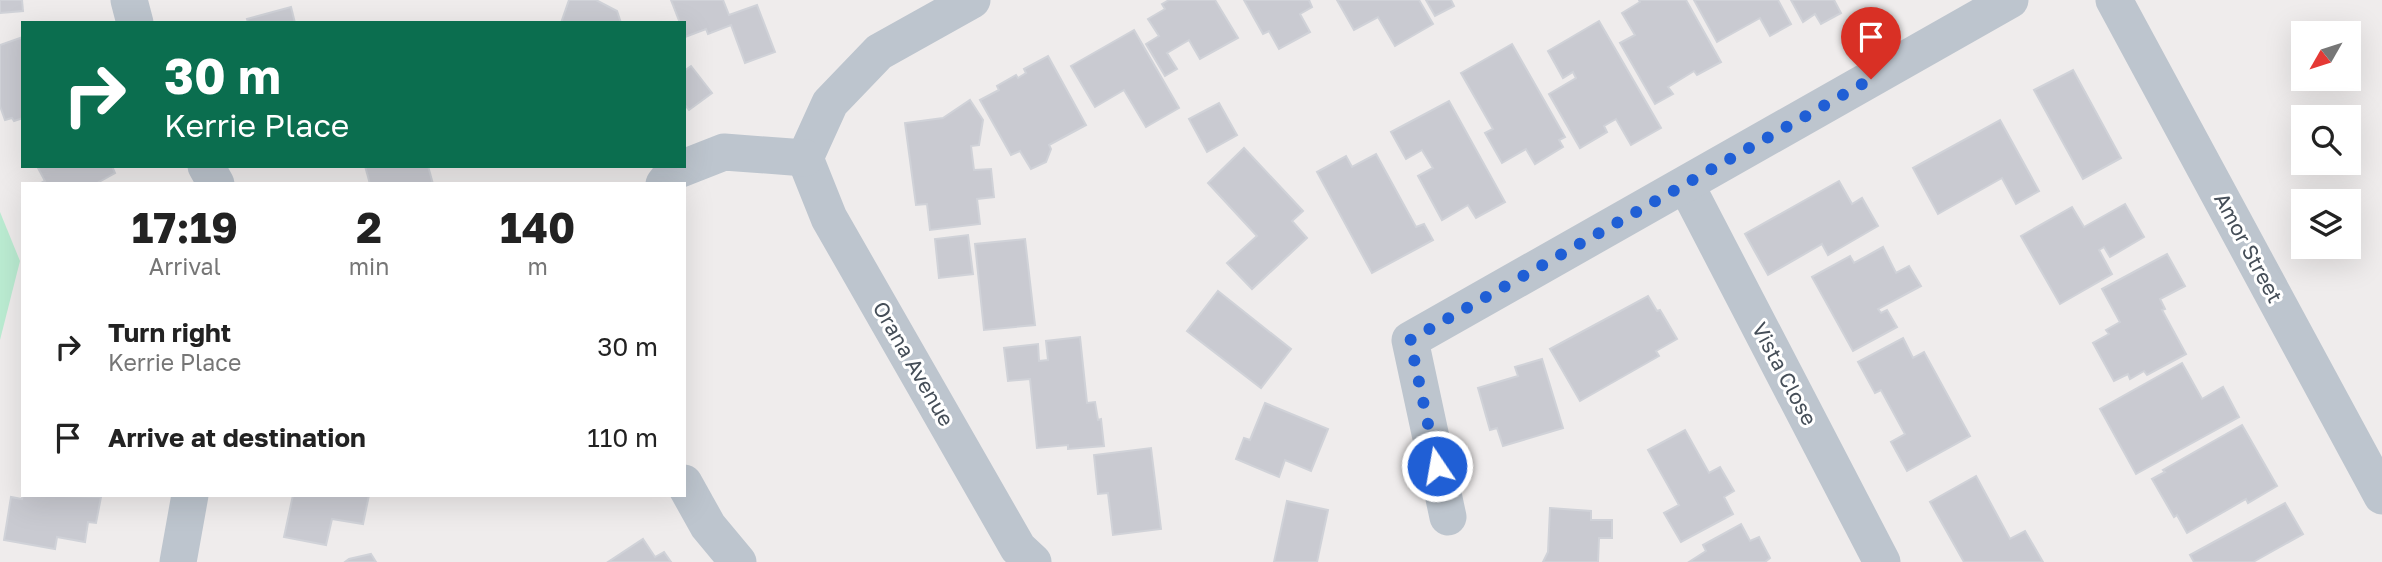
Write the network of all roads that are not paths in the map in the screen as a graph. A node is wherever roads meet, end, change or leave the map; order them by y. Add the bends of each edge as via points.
1 (129, 0) edge
2 (972, 0) edge
3 (2010, 0) edge
4 (2114, 0) edge
5 (134, 21) edge
6 (806, 158) junction
7 (686, 167) edge
8 (683, 168) edge
9 (666, 182) edge
10 (1686, 185) junction
11 (686, 487) edge
12 (2382, 496) edge
13 (190, 497) edge
14 (1448, 517) dead end
15 (1026, 555) edge
16 (178, 562) edge
17 (738, 562) edge
18 (1882, 562) edge

1 - 5 street
2 - 6 street via 879,52 831,103
3 - 10 street
4 - 12 street, Amor Street
6 - 7 street via 724,152
6 - 15 street, Orana Avenue via 829,218
8 - 9 street
10 - 14 street via 1410,340
10 - 18 street, Vista Close
11 - 17 street via 708,526
13 - 16 street

